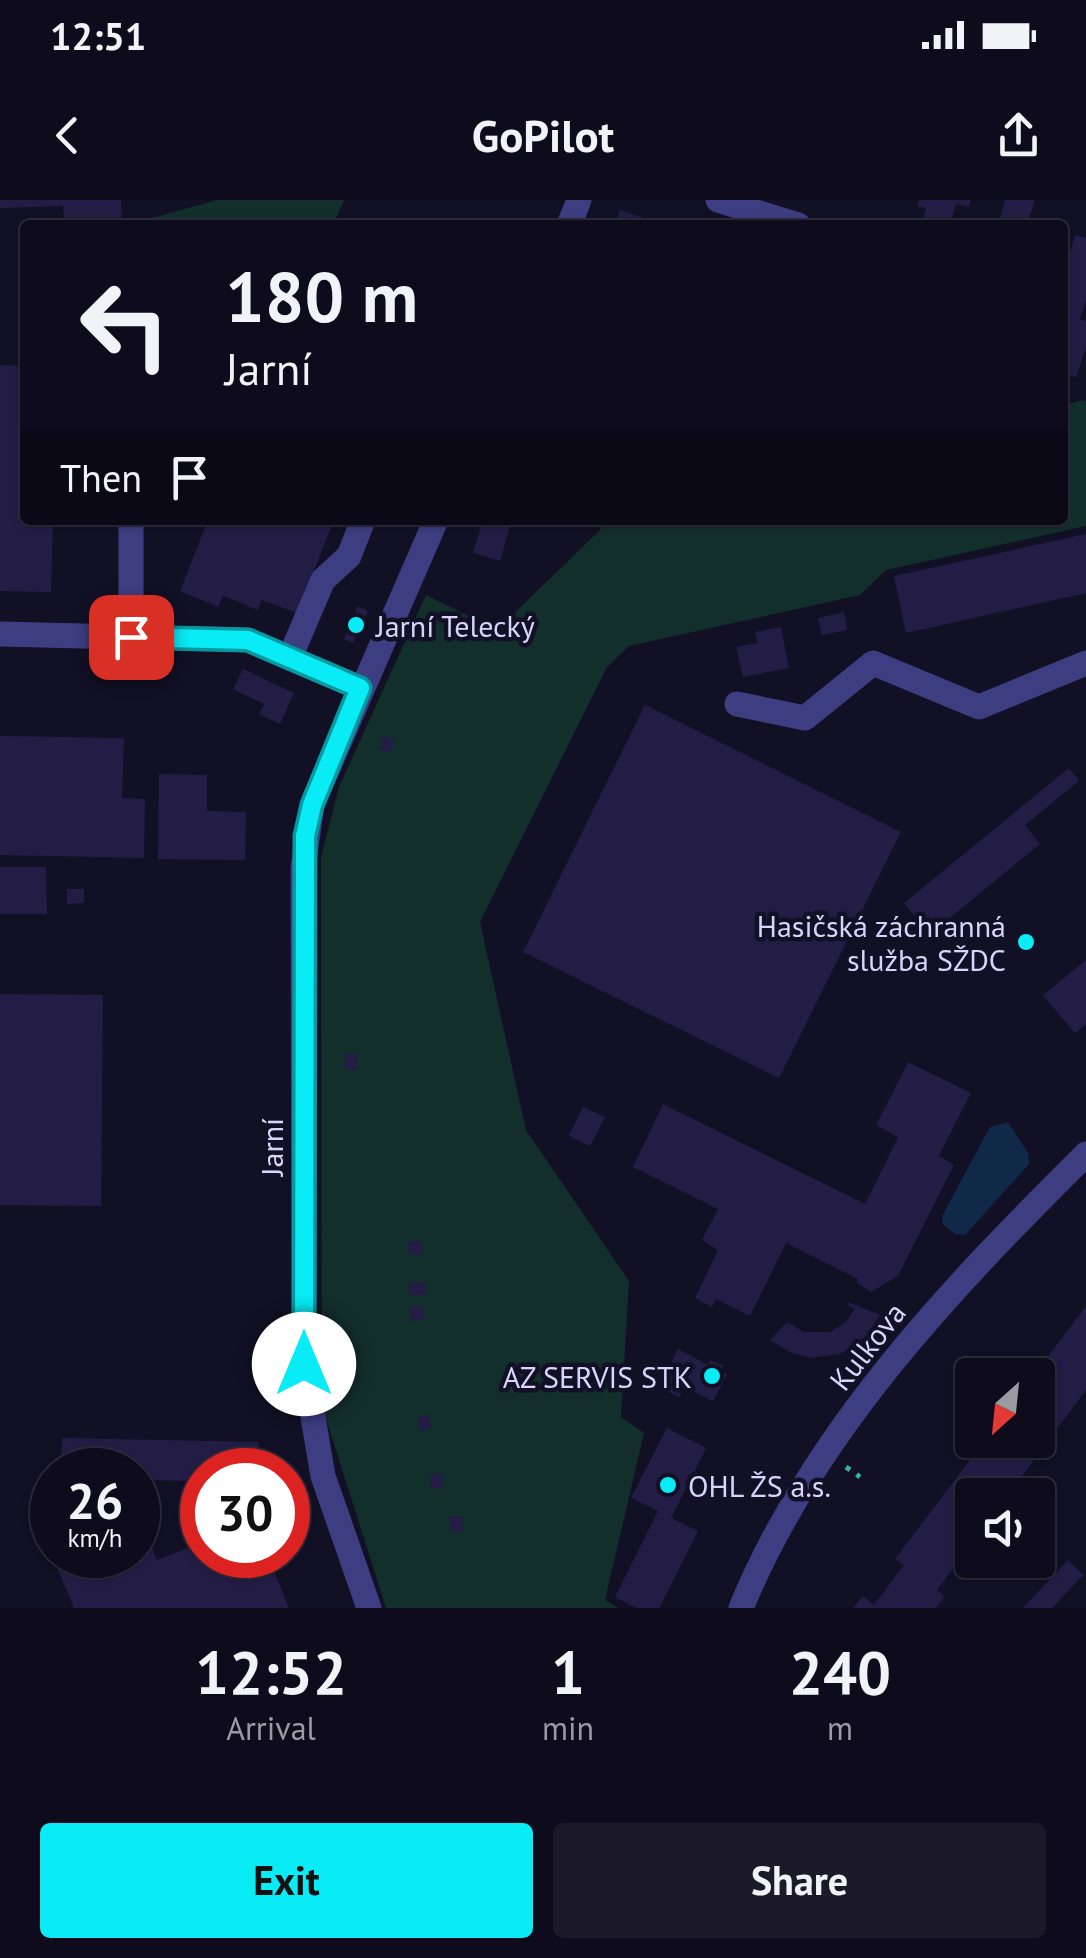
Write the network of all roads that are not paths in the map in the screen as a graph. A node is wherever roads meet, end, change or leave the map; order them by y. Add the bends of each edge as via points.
1 (718, 200) edge
2 (782, 220) edge
3 (131, 525) edge
4 (361, 525) edge
5 (434, 525) edge
6 (0, 634) edge
7 (131, 637) junction
8 (290, 657) junction
9 (1086, 663) edge
10 (360, 688) junction
11 (737, 704) dead end
12 (1086, 1154) edge
13 (369, 1608) edge
14 (742, 1608) edge

1 - 2 street
3 - 7 street
4 - 8 street via 349,556 322,580
5 - 10 street, Jarní
6 - 7 street
7 - 8 street via 248,640
8 - 10 street
9 - 11 street via 979,707 873,663 804,718
10 - 13 street, Jarní via 305,836 304,1364 324,1476
12 - 14 street, Kulkova via 939,1306 861,1405 807,1480

